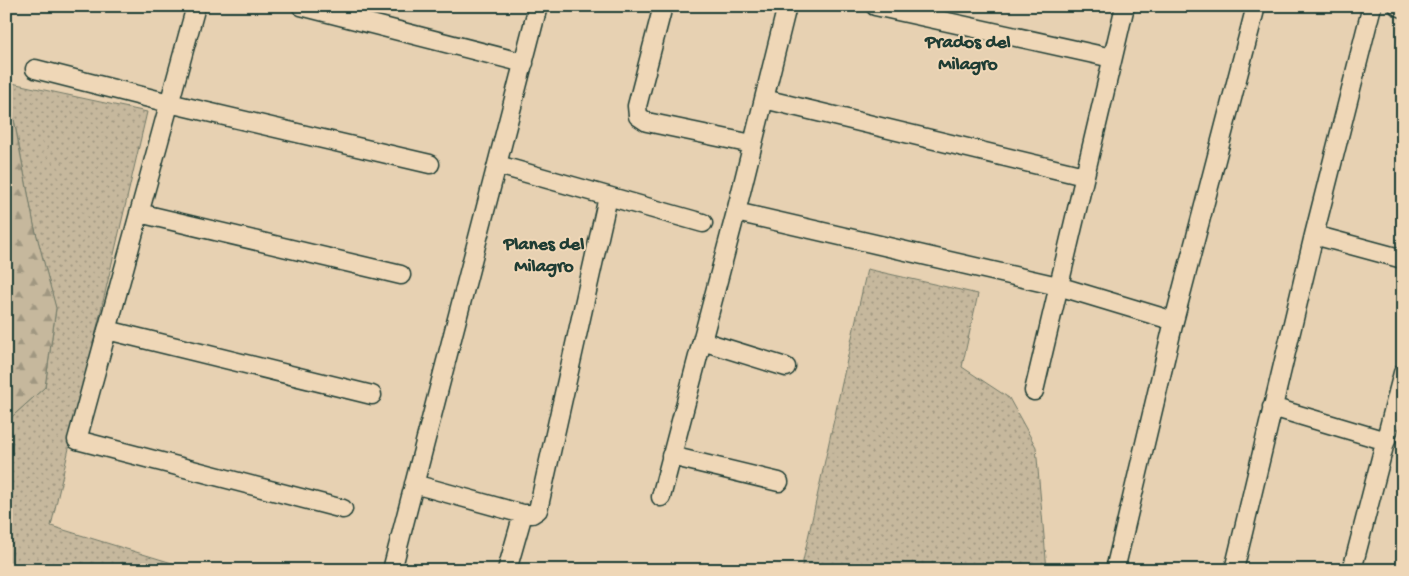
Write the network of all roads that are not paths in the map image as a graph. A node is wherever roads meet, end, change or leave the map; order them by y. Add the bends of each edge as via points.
1 (196, 6) edge
2 (302, 6) edge
3 (538, 6) edge
4 (663, 6) edge
5 (786, 6) edge
6 (875, 6) edge
7 (1125, 6) edge
8 (1256, 6) edge
9 (1372, 6) edge
10 (1398, 6) edge
11 (1403, 8) edge
12 (1112, 58) junction
13 (524, 63) junction
14 (35, 69) dead end
15 (764, 99) junction
16 (169, 103) junction
17 (752, 144) junction
18 (430, 164) dead end
19 (498, 165) junction
20 (1084, 176) junction
21 (608, 197) junction
22 (736, 212) junction
23 (139, 213) junction
24 (703, 222) dead end
25 (1314, 235) junction
26 (1403, 259) edge
27 (400, 275) dead end
28 (1058, 286) junction
29 (1174, 320) junction
30 (107, 330) junction
31 (702, 342) junction
32 (786, 367) dead end
33 (1403, 373) edge
34 (1034, 391) dead end
35 (372, 395) dead end
36 (1272, 408) junction
37 (1386, 441) junction
38 (671, 456) junction
39 (779, 482) dead end
40 (414, 484) junction
41 (661, 497) dead end
42 (343, 508) dead end
43 (523, 514) junction
44 (392, 570) edge
45 (507, 570) edge
46 (1115, 570) edge
47 (1234, 570) edge
48 (1352, 570) edge

1 - 16 street
2 - 13 street
3 - 13 street
4 - 17 street via 637,106 638,116 647,122
5 - 15 street
6 - 12 street
7 - 12 street
8 - 29 street
9 - 25 street
10 - 11 street
12 - 20 street
13 - 19 street
14 - 16 street
15 - 17 street
15 - 20 street
16 - 18 street
16 - 23 street
17 - 22 street
19 - 21 street
19 - 40 street
20 - 28 street
21 - 24 street
21 - 43 street via 538,510
22 - 28 street
22 - 31 street
23 - 27 street
23 - 30 street
25 - 26 street
25 - 36 street
28 - 29 street
28 - 34 street
29 - 46 street
30 - 35 street
30 - 42 street via 77,440
31 - 32 street
31 - 38 street
33 - 37 street
36 - 37 street
36 - 47 street
37 - 48 street
38 - 39 street
38 - 41 street
40 - 43 street
40 - 44 street
43 - 45 street

